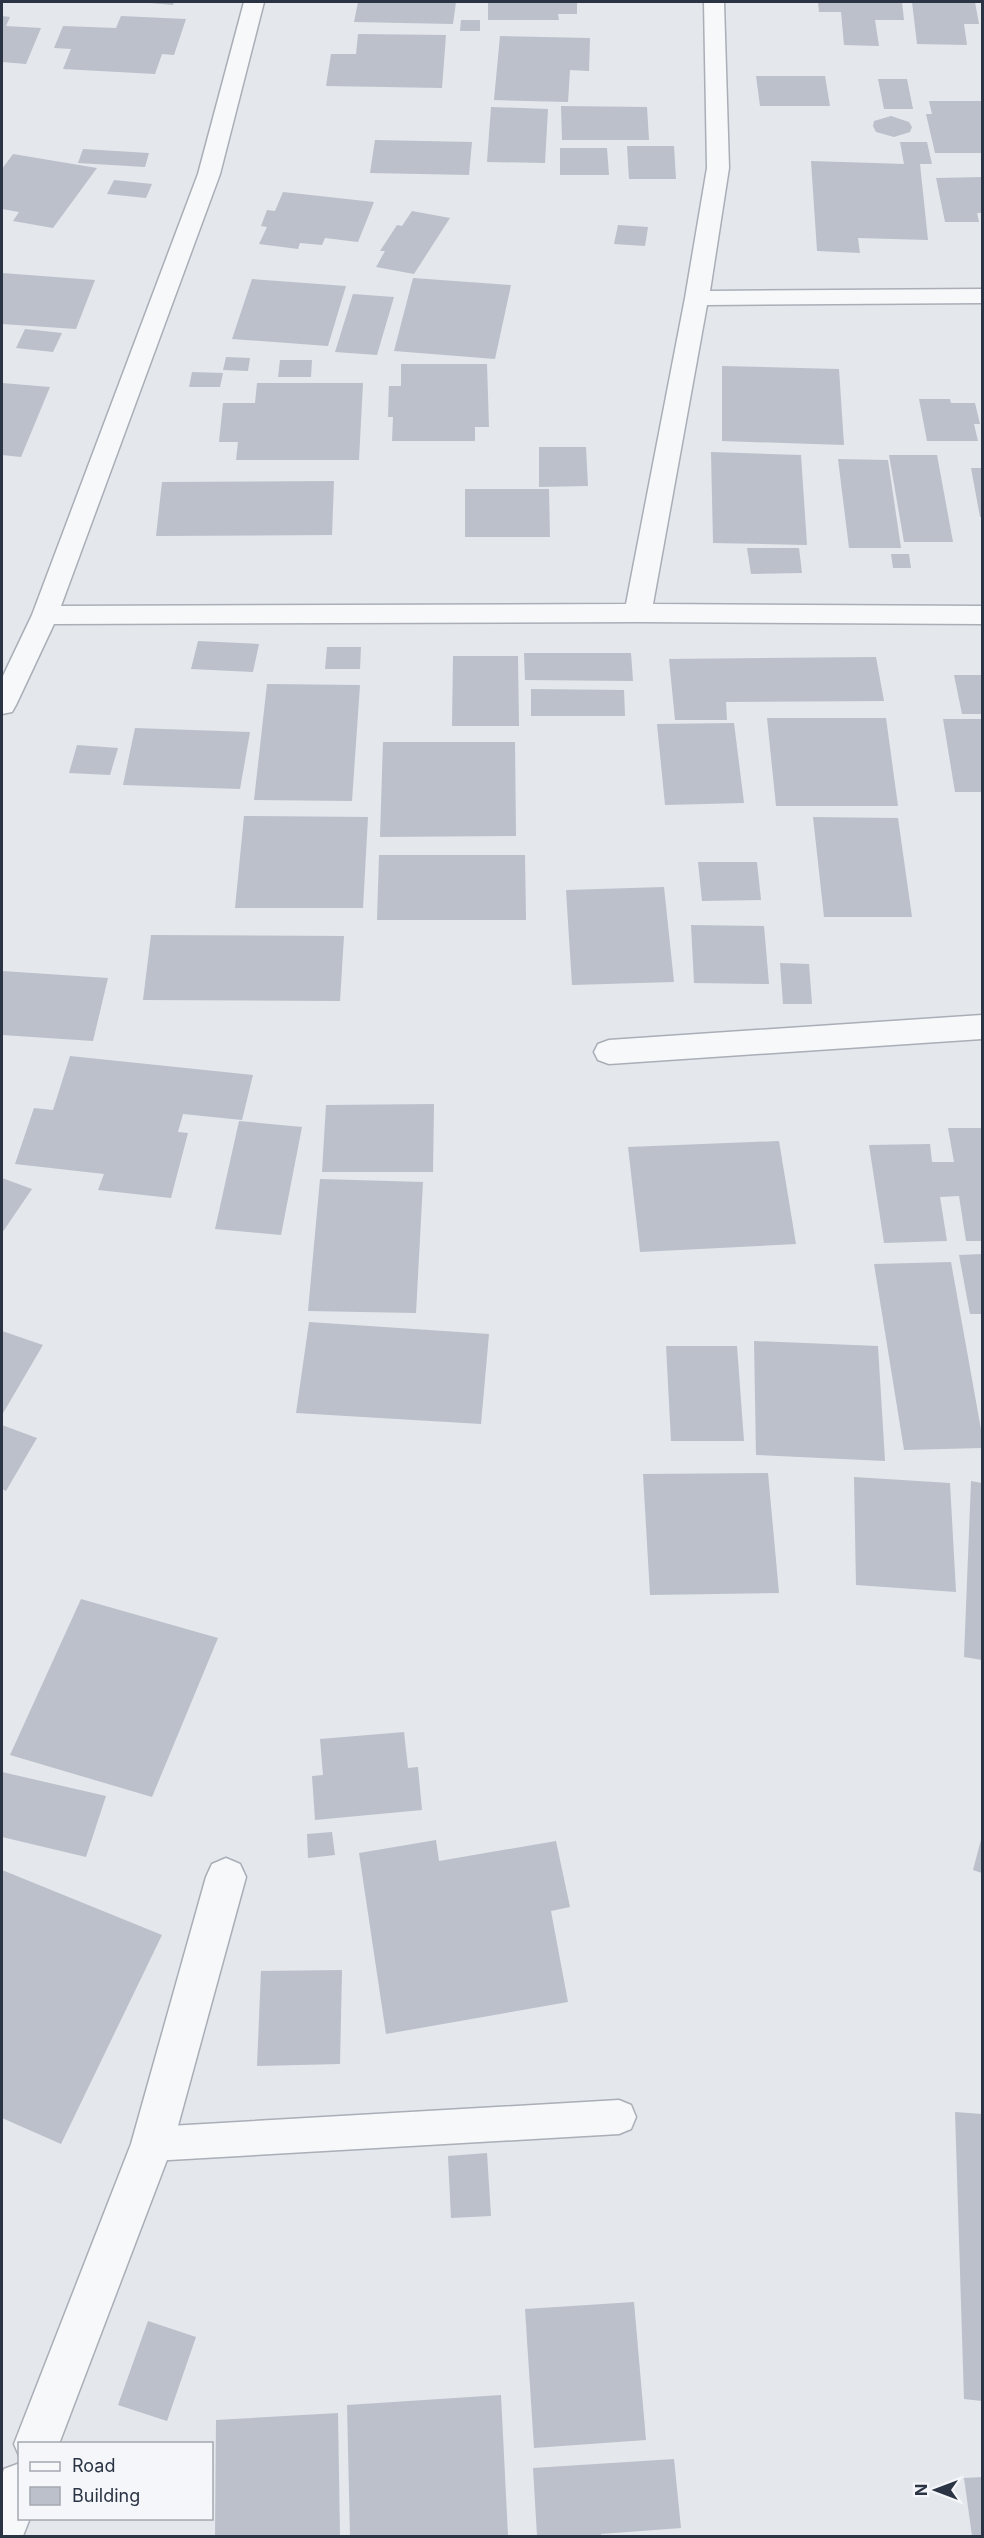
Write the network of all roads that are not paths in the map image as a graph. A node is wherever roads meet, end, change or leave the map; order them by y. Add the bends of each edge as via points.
1 (254, 2) edge
2 (714, 2) edge
3 (982, 296) edge
4 (697, 298) junction
5 (638, 613) junction
6 (45, 615) junction
7 (982, 615) edge
8 (2, 705) edge
9 (982, 1027) edge
10 (609, 1052) dead end
11 (226, 1877) dead end
12 (619, 2117) dead end
13 (152, 2144) junction
14 (37, 2442) edge
15 (18, 2490) edge
16 (2, 2531) edge

1 - 6 street via 209,174
2 - 4 street via 718,168
3 - 4 street
4 - 5 street
5 - 6 street
5 - 7 street
6 - 8 street
9 - 10 street
11 - 13 street
12 - 13 lane
13 - 14 street
15 - 16 street

